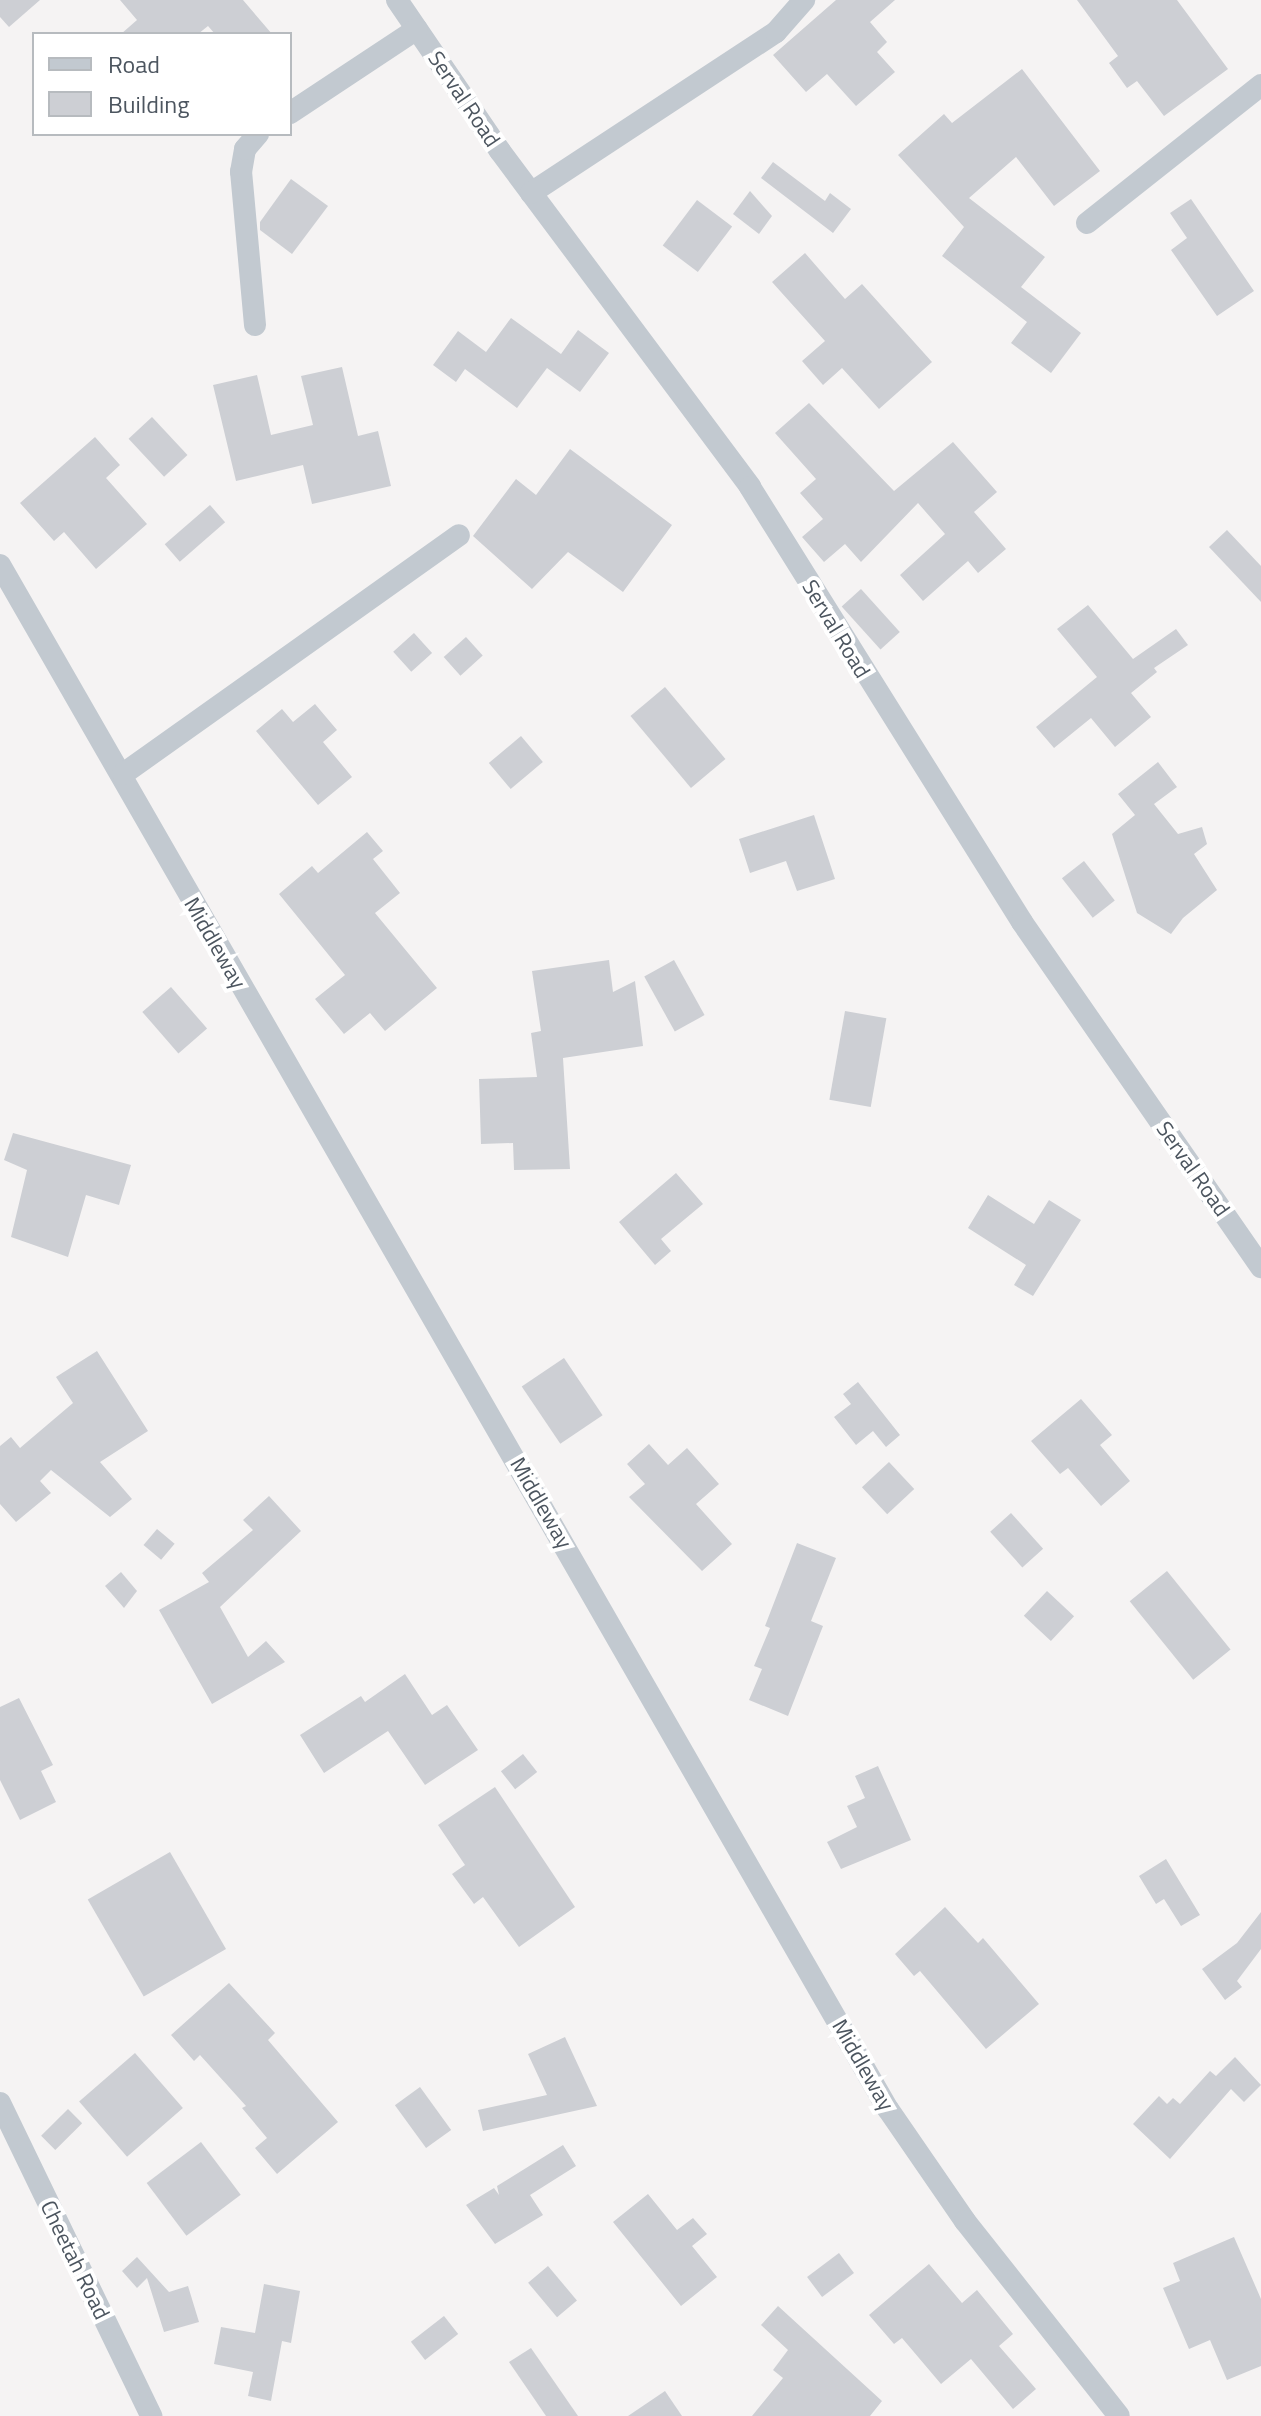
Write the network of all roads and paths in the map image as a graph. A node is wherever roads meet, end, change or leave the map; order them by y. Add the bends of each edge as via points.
1 (397, 0) edge
2 (804, 0) edge
3 (417, 29) junction
4 (1261, 85) edge
5 (292, 112) edge
6 (256, 136) edge
7 (531, 193) junction
8 (1087, 223) dead end
9 (255, 325) dead end
10 (459, 535) dead end
11 (0, 565) edge
12 (123, 774) junction
13 (1261, 1267) edge
14 (0, 2103) edge
15 (151, 2416) edge
16 (1119, 2416) edge

1 - 3 street, Serval Road
2 - 7 street via 776,32
3 - 5 street
3 - 7 street, Serval Road
4 - 8 street
6 - 9 street via 245,149 241,172
7 - 13 street, Serval Road via 750,487 1022,922
10 - 12 street
11 - 12 street, Middleway
12 - 16 street, Middleway via 210,935 888,2109 965,2221
14 - 15 street, Cheetah Road

